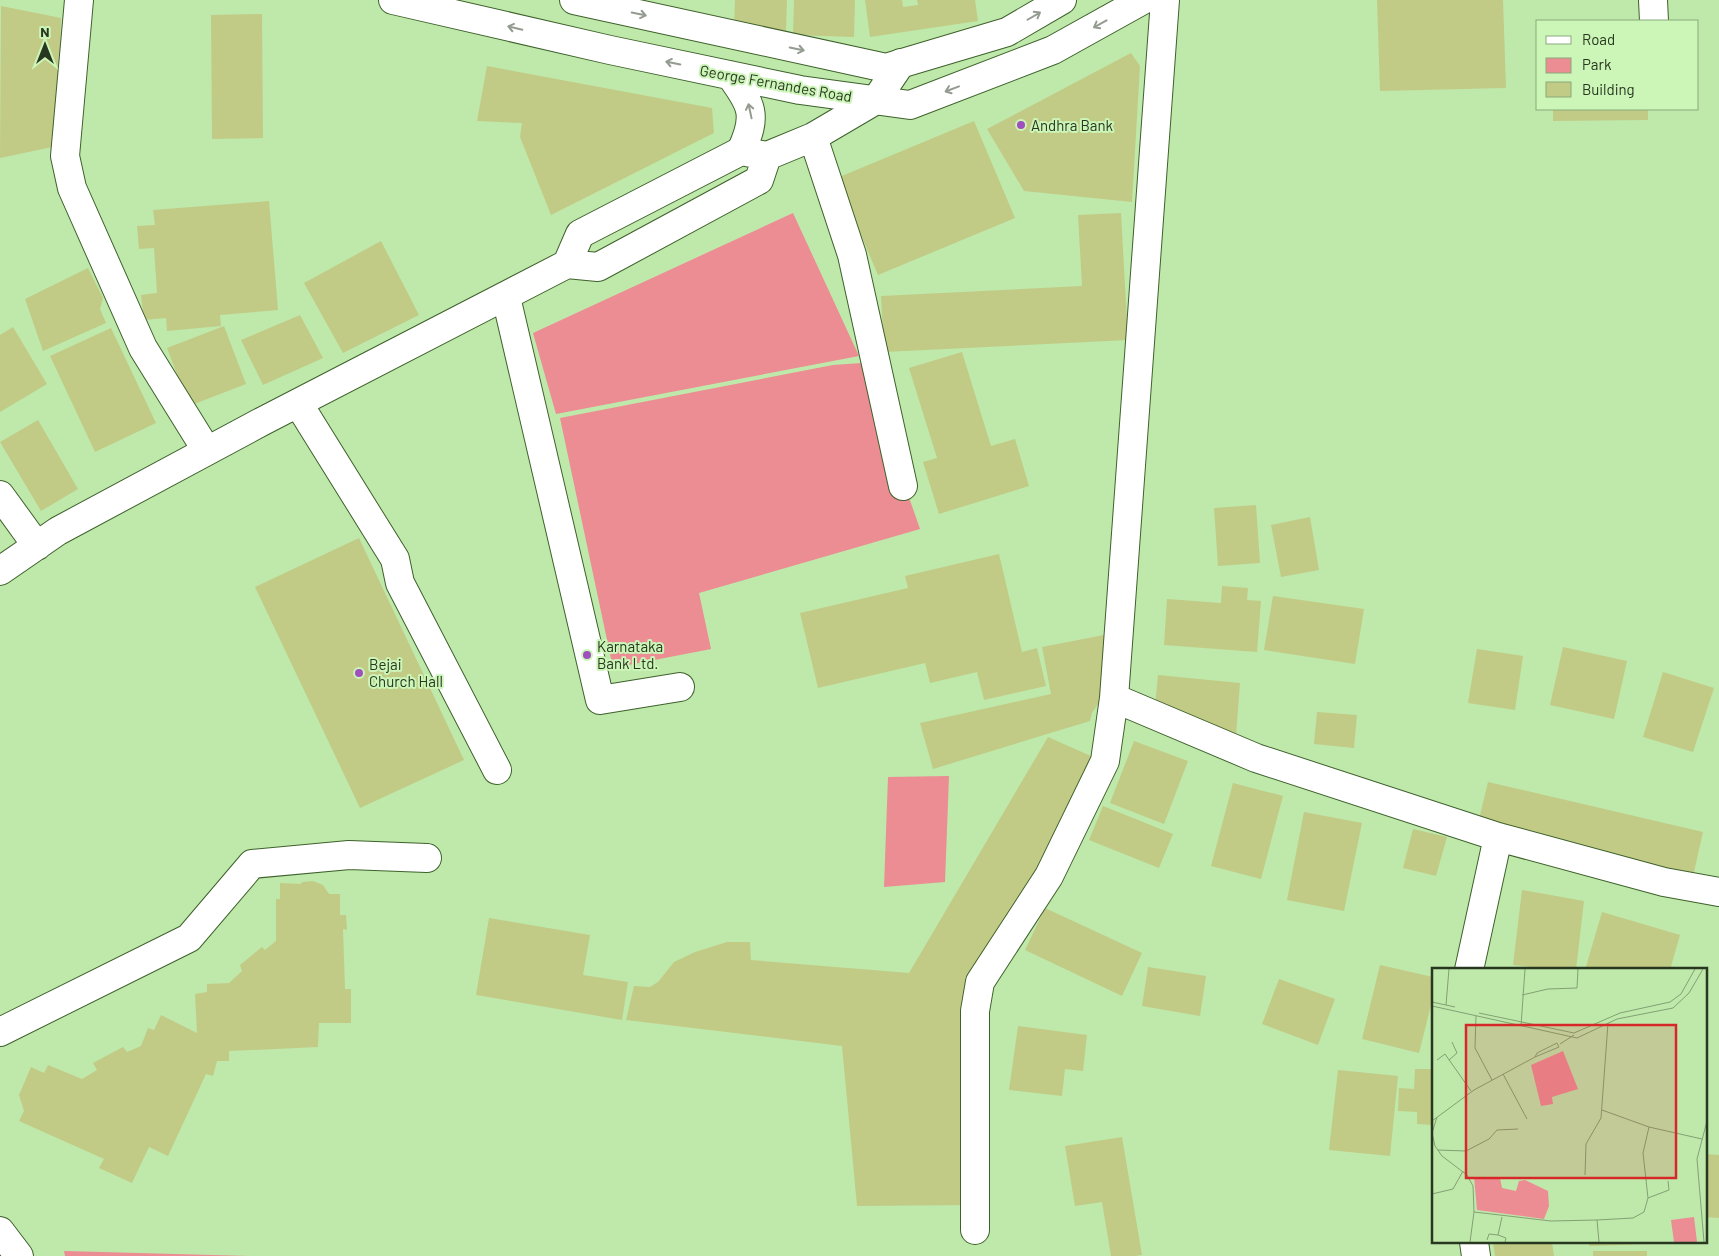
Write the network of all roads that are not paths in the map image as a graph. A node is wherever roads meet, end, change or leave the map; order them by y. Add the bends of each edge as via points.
1 (79, 0) edge
2 (393, 0) edge
3 (574, 0) edge
4 (1062, 0) edge
5 (1143, 0) edge
6 (1165, 0) edge
7 (1652, 0) edge
8 (446, 6) edge
9 (1654, 20) edge
10 (901, 63) junction
11 (730, 75) junction
12 (876, 100) junction
13 (813, 137) junction
14 (754, 153) junction
15 (567, 264) junction
16 (506, 297) junction
17 (298, 403) junction
18 (207, 451) junction
19 (903, 486) dead end
20 (0, 495) edge
21 (37, 546) junction
22 (0, 571) edge
23 (680, 687) dead end
24 (1114, 698) junction
25 (497, 770) dead end
26 (1498, 837) junction
27 (427, 858) dead end
28 (1719, 892) edge
29 (1469, 968) edge
30 (0, 1032) edge
31 (975, 1230) dead end
32 (0, 1231) edge
33 (19, 1256) edge

1 - 18 street via 65,156 72,188 143,348
2 - 8 street, George Fernandes Road
3 -> 10 street via 886,68
10 -> 4 street via 1007,32
5 -> 12 street, George Fernandes Road via 1053,50 910,105
6 - 24 street
7 - 9 street
11 -> 8 street, George Fernandes Road
10 - 12 street
11 - 12 street, George Fernandes Road via 800,90
14 -> 11 street via 749,134 752,115 744,95
12 - 13 street
13 - 14 street
13 - 19 street via 852,255
14 - 15 street via 580,234
14 - 15 street via 758,180 750,185 598,267
15 - 16 street
16 - 17 street
16 - 23 street via 600,700
17 - 18 street
17 - 25 street via 395,559 400,583
18 - 21 street via 58,531
20 - 21 street
21 - 22 street
24 - 26 street via 1256,758
24 - 31 street via 1105,762 1048,876 980,982 975,1010
26 - 28 street via 1664,882
26 - 29 street
27 - 30 street via 349,856 252,864 189,938
32 - 33 street

